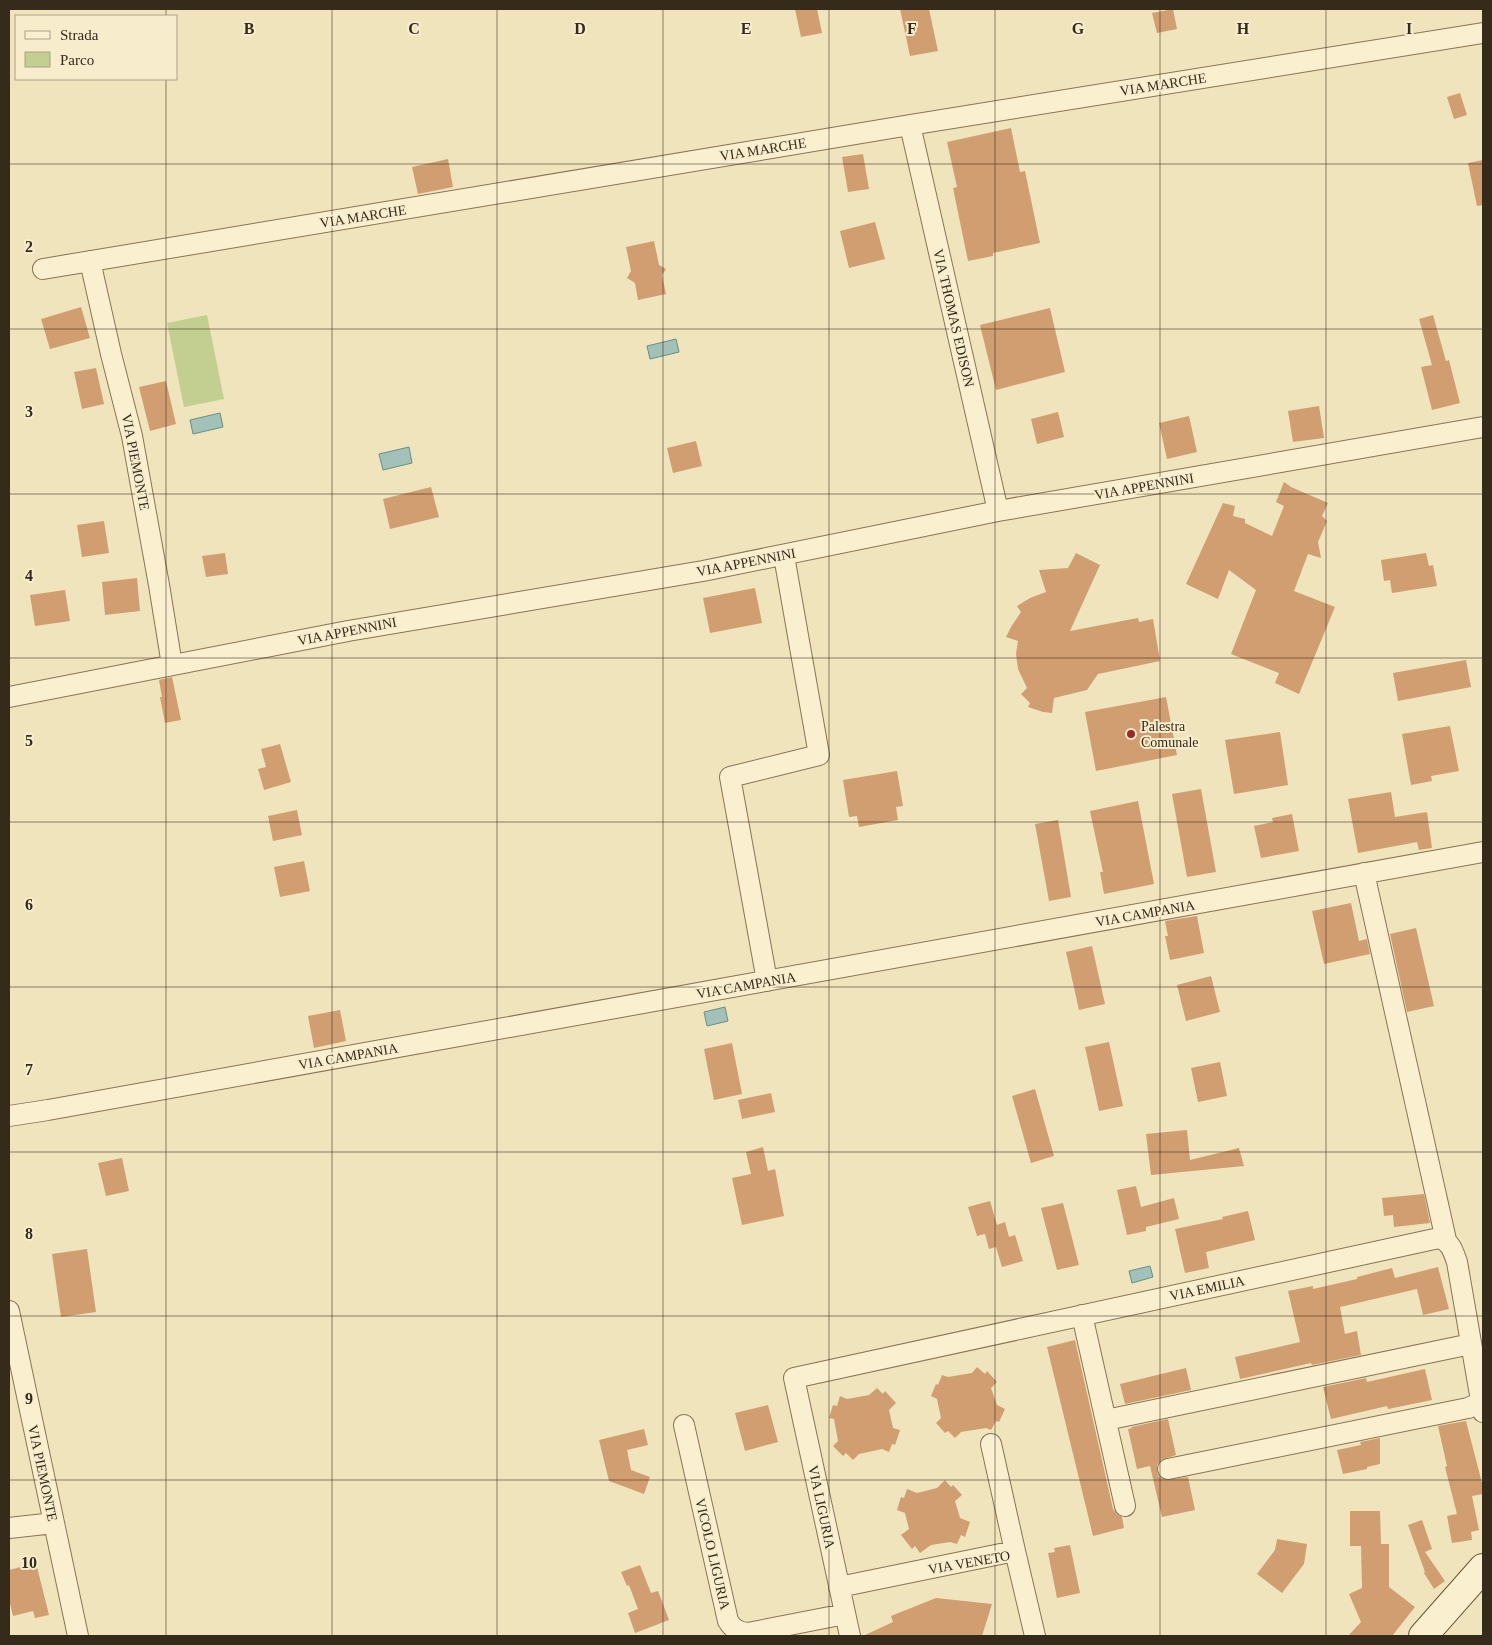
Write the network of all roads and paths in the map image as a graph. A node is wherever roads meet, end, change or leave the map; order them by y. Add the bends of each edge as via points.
1 (1483, 33) edge
2 (910, 125) junction
3 (90, 261) junction
4 (43, 269) dead end
5 (1483, 427) edge
6 (998, 511) junction
7 (784, 556) junction
8 (172, 665) junction
9 (9, 697) edge
10 (1483, 852) edge
11 (1364, 873) junction
12 (767, 981) junction
13 (9, 1116) edge
14 (1446, 1240) junction
15 (9, 1311) edge
16 (1082, 1315) junction
17 (1471, 1344) junction
18 (794, 1378) joint
19 (1482, 1406) edge
20 (1106, 1420) junction
21 (684, 1425) dead end
22 (990, 1444) dead end
23 (1168, 1469) dead end
24 (1125, 1506) dead end
25 (54, 1523) junction
26 (9, 1528) edge
27 (1015, 1551) junction
28 (1483, 1568) edge
29 (839, 1587) junction
30 (845, 1614) junction
31 (78, 1636) edge
32 (850, 1636) edge
33 (1035, 1636) edge
34 (1423, 1636) edge

1 - 2 street, VIA MARCHE
2 - 3 street, VIA MARCHE
2 - 6 street, VIA THOMAS EDISON
3 - 4 street, VIA MARCHE
3 - 8 street, VIA PIEMONTE via 132,436
5 - 6 street, VIA APPENNINI
6 - 7 street, VIA APPENNINI
7 - 8 street, VIA APPENNINI via 348,630
7 - 12 street via 819,755 730,776
8 - 9 street, VIA APPENNINI
10 - 11 street, VIA CAMPANIA
11 - 12 street, VIA CAMPANIA
11 - 14 street
12 - 13 street, VIA CAMPANIA
14 - 16 street, VIA EMILIA via 1432,1238
14 - 17 street via 1457,1262
15 - 25 street, VIA PIEMONTE
16 - 18 street, VIA EMILIA
16 - 20 street
17 - 19 street
17 - 20 street
18 - 29 street, VIA LIGURIA
19 - 23 street via 1477,1404
20 - 24 street
21 - 30 street, VICOLO LIGURIA via 731,1626 748,1633
22 - 27 street
25 - 26 street
25 - 31 street, VIA PIEMONTE
27 - 29 street, VIA VENETO
27 - 33 street, VIA VENETO
28 - 34 main road
29 - 30 street, VIA LIGURIA
30 - 32 street, VIA LIGURIA

